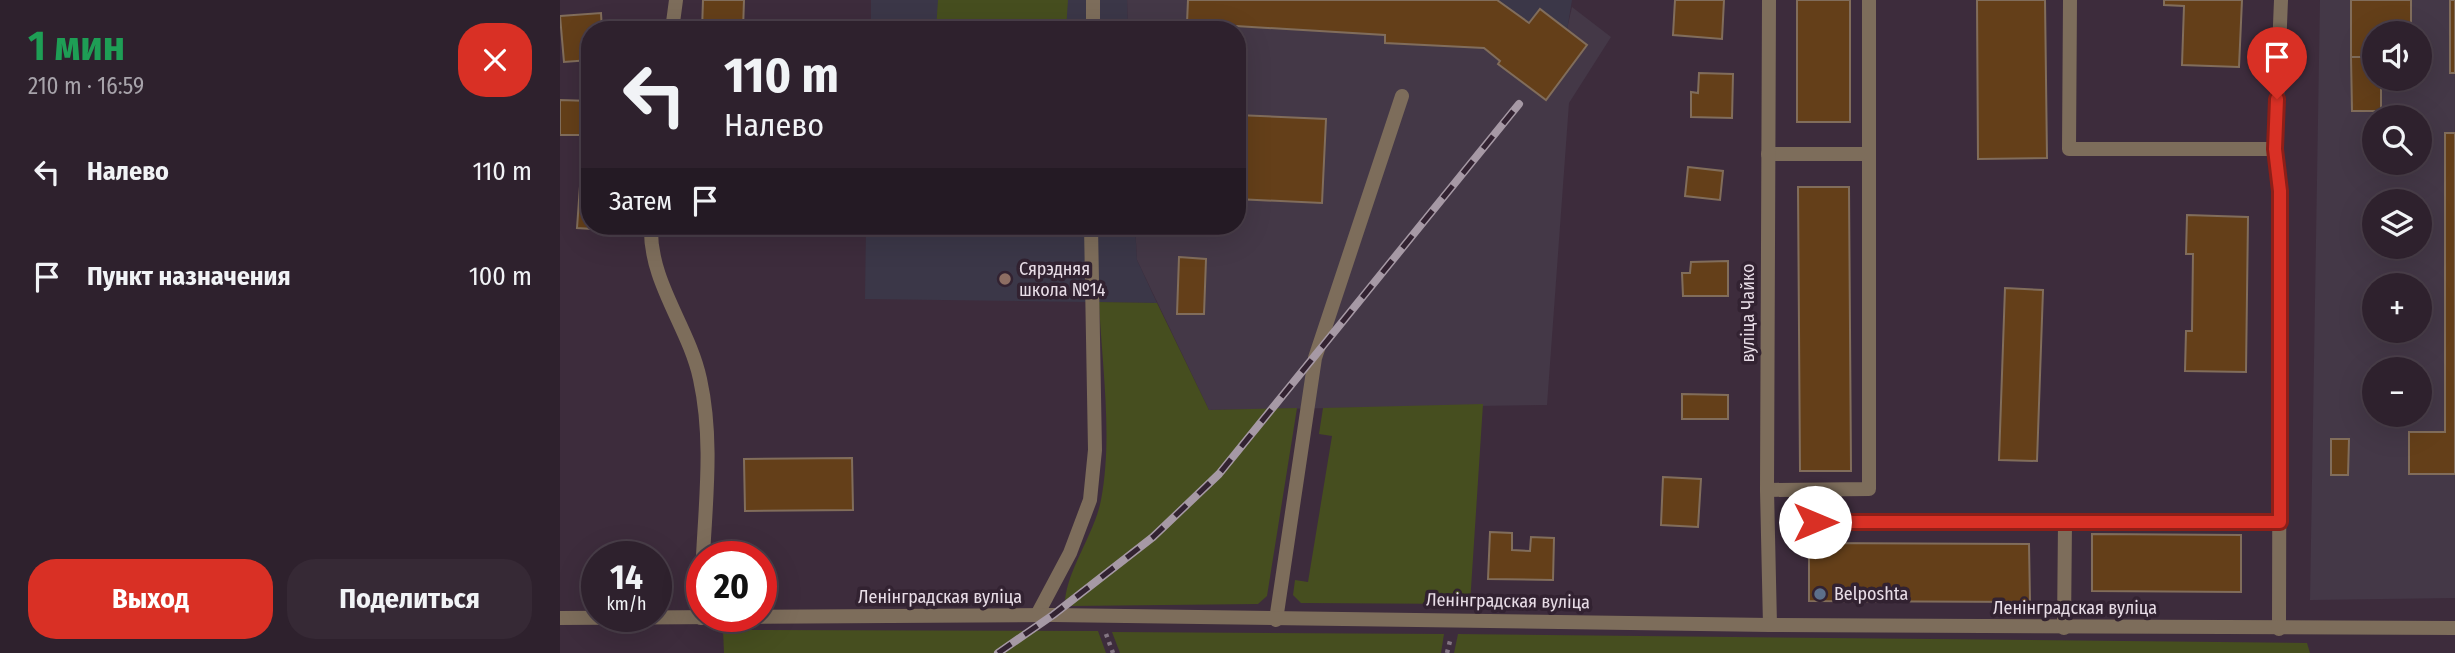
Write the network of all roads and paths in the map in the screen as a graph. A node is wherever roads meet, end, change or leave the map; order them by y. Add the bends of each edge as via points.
1 (676, 0) edge
2 (1093, 0) edge
3 (1769, 0) edge
4 (1869, 0) edge
5 (2070, 0) edge
6 (2281, 0) edge
7 (673, 21) edge
8 (1093, 21) edge
9 (1402, 96) dead end
10 (2275, 149) junction
11 (1768, 154) junction
12 (1869, 154) junction
13 (652, 235) edge
14 (1091, 235) edge
15 (1767, 491) junction
16 (1815, 522) dead end
17 (2065, 522) junction
18 (2280, 522) junction
19 (705, 541) edge
20 (1037, 615) junction
21 (777, 617) edge
22 (560, 618) edge
23 (686, 618) edge
24 (1276, 620) junction
25 (1770, 625) junction
26 (2064, 628) junction
27 (2455, 628) edge
28 (2279, 629) junction

1 - 7 street
2 - 8 street
3 - 11 street, вуліца Чайко
4 - 12 street
5 - 10 street via 2069,149
6 - 10 street
9 - 24 street via 1315,358
10 - 18 street via 2280,191
11 - 12 street
11 - 15 street, вуліца Чайко
12 - 15 street via 1869,489
13 - 19 street via 670,306 700,376 709,438
14 - 20 street via 1095,450 1090,500 1070,553
15 - 25 street, вуліца Чайко
16 - 17 street
17 - 18 street
17 - 26 street
18 - 28 street
20 - 21 street, Ленінградская вуліца
20 - 24 street, Ленінградская вуліца
22 - 23 street, Ленінградская вуліца
24 - 25 street, Ленінградская вуліца
25 - 26 street, Ленінградская вуліца
26 - 28 street, Ленінградская вуліца
27 - 28 street, Ленінградская вуліца

